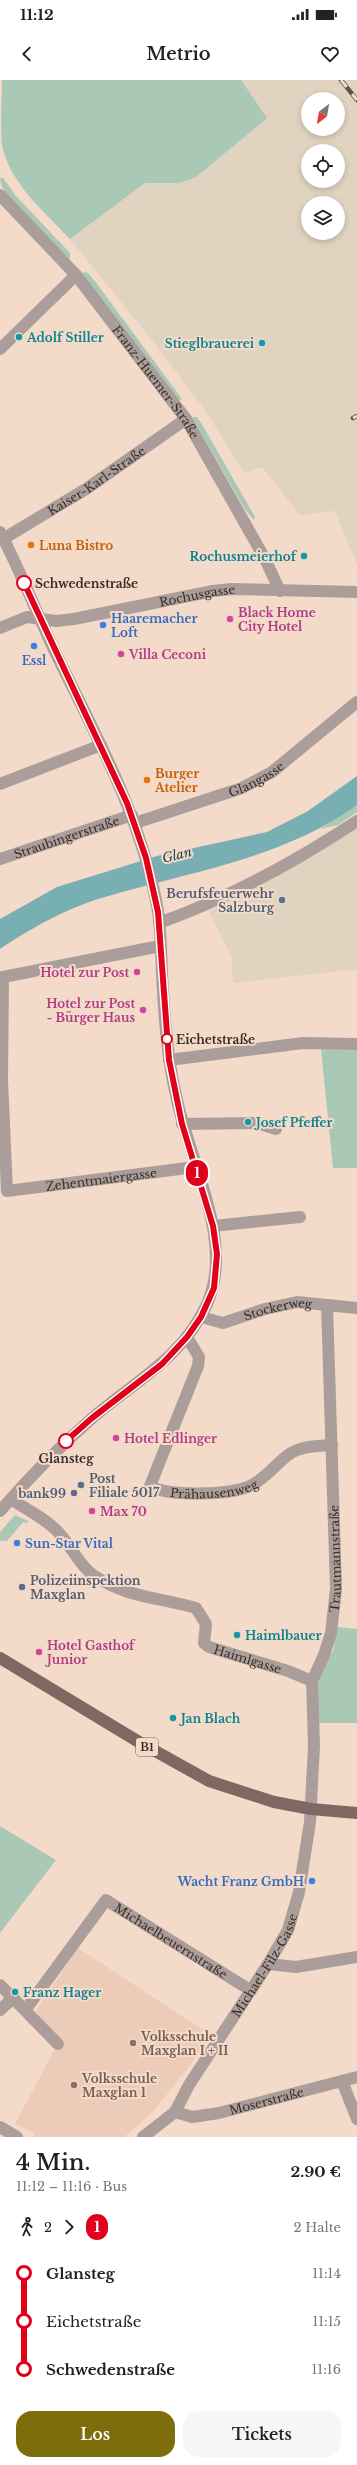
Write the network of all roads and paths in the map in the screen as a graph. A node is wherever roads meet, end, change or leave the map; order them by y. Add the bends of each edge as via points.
1 (0, 195) edge
2 (76, 275) junction
3 (0, 348) edge
4 (186, 419) junction
5 (2, 536) edge
6 (280, 591) junction
7 (357, 592) edge
8 (40, 618) junction
9 (0, 628) edge
10 (357, 702) edge
11 (101, 745) junction
12 (0, 784) edge
13 (134, 819) junction
14 (357, 821) edge
15 (0, 859) edge
16 (159, 923) junction
17 (160, 946) junction
18 (357, 1044) edge
19 (169, 1060) junction
20 (182, 1124) junction
21 (276, 1129) dead end
22 (195, 1167) junction
23 (300, 1217) dead end
24 (213, 1226) junction
25 (327, 1305) junction
26 (357, 1308) edge
27 (201, 1317) junction
28 (187, 1337) junction
29 (332, 1445) junction
30 (11, 1499) junction
31 (0, 1511) edge
32 (0, 1658) edge
33 (312, 1681) junction
34 (311, 1809) junction
35 (357, 1813) edge
36 (357, 1956) edge
37 (268, 1964) junction
38 (0, 1985) edge
39 (250, 1990) junction
40 (14, 1997) junction
41 (26, 2009) junction
42 (0, 2010) edge
43 (58, 2044) dead end
44 (357, 2077) edge
45 (342, 2081) junction
46 (175, 2112) junction
47 (357, 2119) edge
48 (0, 2127) edge
49 (18, 2137) edge
50 (143, 2137) edge

1 - 2 street, Franz-Huemer-Straße
2 - 3 street
2 - 4 street, Franz-Huemer-Straße
4 - 5 street, Kaiser-Karl-Straße via 86,489
4 - 6 street, Franz-Huemer-Straße via 265,558
5 - 8 street
6 - 7 street, Rochusgasse
6 - 8 street, Rochusgasse via 213,591 74,620 56,621
8 - 9 street via 27,617
8 - 11 street
10 - 13 street, Glangasse via 272,772 242,788
11 - 12 street
11 - 13 street
13 - 15 street, Straubingerstraße
13 - 16 street via 146,858
14 - 16 street via 250,884
16 - 17 street
17 - 19 street
17 - 22 street, Zehentmaiergasse via 3,977 2,1080 7,1191
18 - 19 street via 303,1043
19 - 20 street
20 - 21 street via 257,1123
20 - 22 street
22 - 24 street
23 - 24 street
24 - 27 street via 217,1254 214,1288
25 - 26 street, Stockerweg
25 - 27 street, Stockerweg via 297,1302 284,1304 223,1323
25 - 29 street, Trautmannstraße
27 - 28 street
28 - 29 street, Prähausenweg via 199,1357 198,1366 150,1486 157,1490 176,1493 239,1490 260,1480 289,1454 300,1449
28 - 30 street via 162,1364 66,1441
29 - 33 street, Trautmannstraße via 336,1590 331,1632
30 - 31 street
30 - 33 street, Haimlgasse via 60,1534 91,1574 138,1597 170,1600 196,1608 206,1624 204,1642 209,1646
32 - 34 main road, B1 via 187,1771 250,1796
33 - 34 street, Trautmannstraße via 314,1746
34 - 35 main road, B1
34 - 37 street, Michael-Filz-Gasse via 299,1892 288,1930
36 - 37 street via 296,1967
37 - 39 street, Michael-Filz-Gasse
38 - 40 street
39 - 41 street, Michaelbeuernstraße via 106,1900
39 - 46 street, Michael-Filz-Gasse via 189,2085
40 - 41 street
40 - 42 street
41 - 43 street
44 - 45 street, Moserstraße
45 - 46 street, Moserstraße via 219,2113 192,2117
45 - 47 street
46 - 50 street, Michael-Filz-Gasse
48 - 49 street

